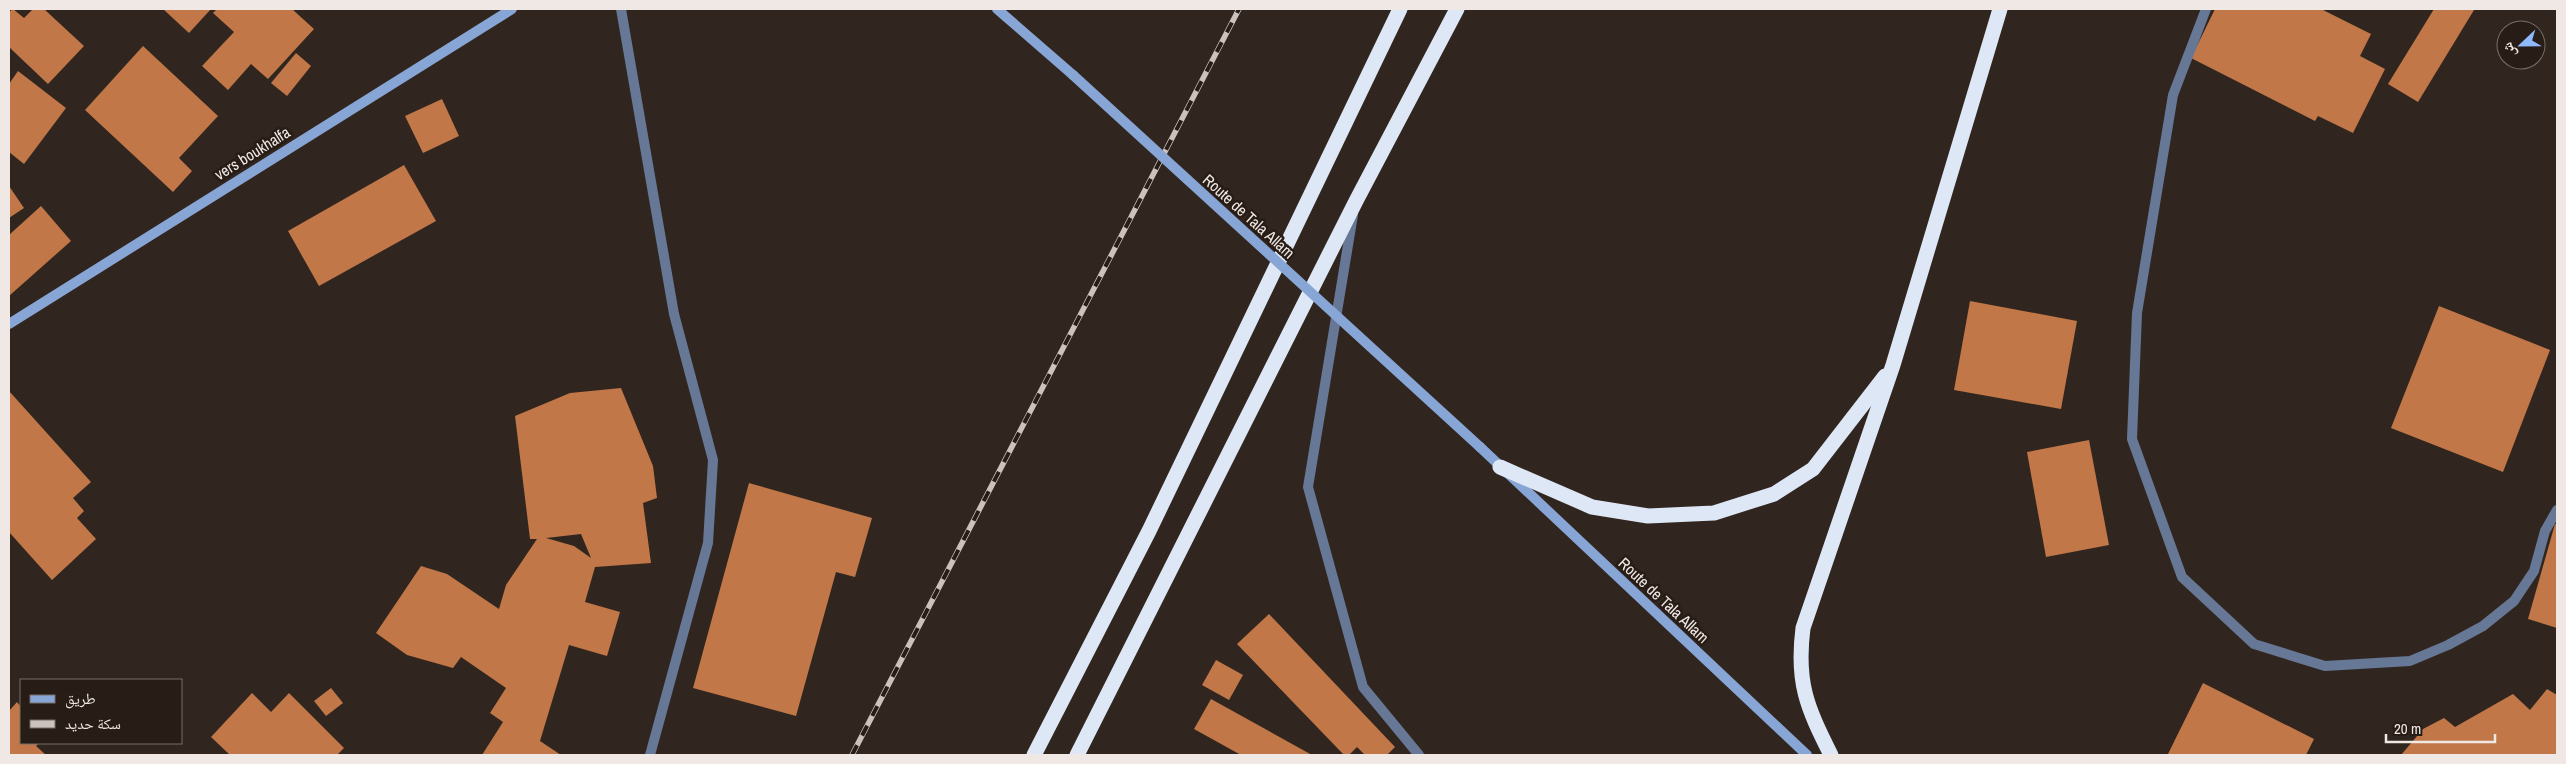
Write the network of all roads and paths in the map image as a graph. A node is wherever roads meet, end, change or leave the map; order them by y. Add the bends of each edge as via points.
1 (512, 9) edge
2 (621, 9) edge
3 (998, 9) edge
4 (1400, 9) edge
5 (1457, 9) edge
6 (2000, 9) edge
7 (2206, 9) edge
8 (1356, 202) junction
9 (9, 324) edge
10 (1893, 365) junction
11 (1500, 467) junction
12 (2557, 510) edge
13 (650, 755) edge
14 (1034, 755) edge
15 (1076, 755) edge
16 (1420, 755) edge
17 (1807, 755) edge
18 (1830, 755) edge

1 - 9 main road, vers boukhalfa
2 - 13 street via 674,314 713,460 708,543
3 - 11 main road, Route de Tala Allam, bridge
4 - 14 highway via 1149,531
5 - 8 highway
6 - 10 highway
7 - 12 street via 2173,95 2136,322 2132,439 2182,577 2254,644 2325,666 2410,661 2483,626 2514,601 2534,571 2545,531
8 - 15 highway
8 - 16 street via 1308,487 1363,687
10 - 11 highway via 1813,469 1774,494 1714,512 1648,516 1592,507
10 - 18 highway via 1803,628 1799,657 1802,686
11 - 17 main road, Route de Tala Allam

